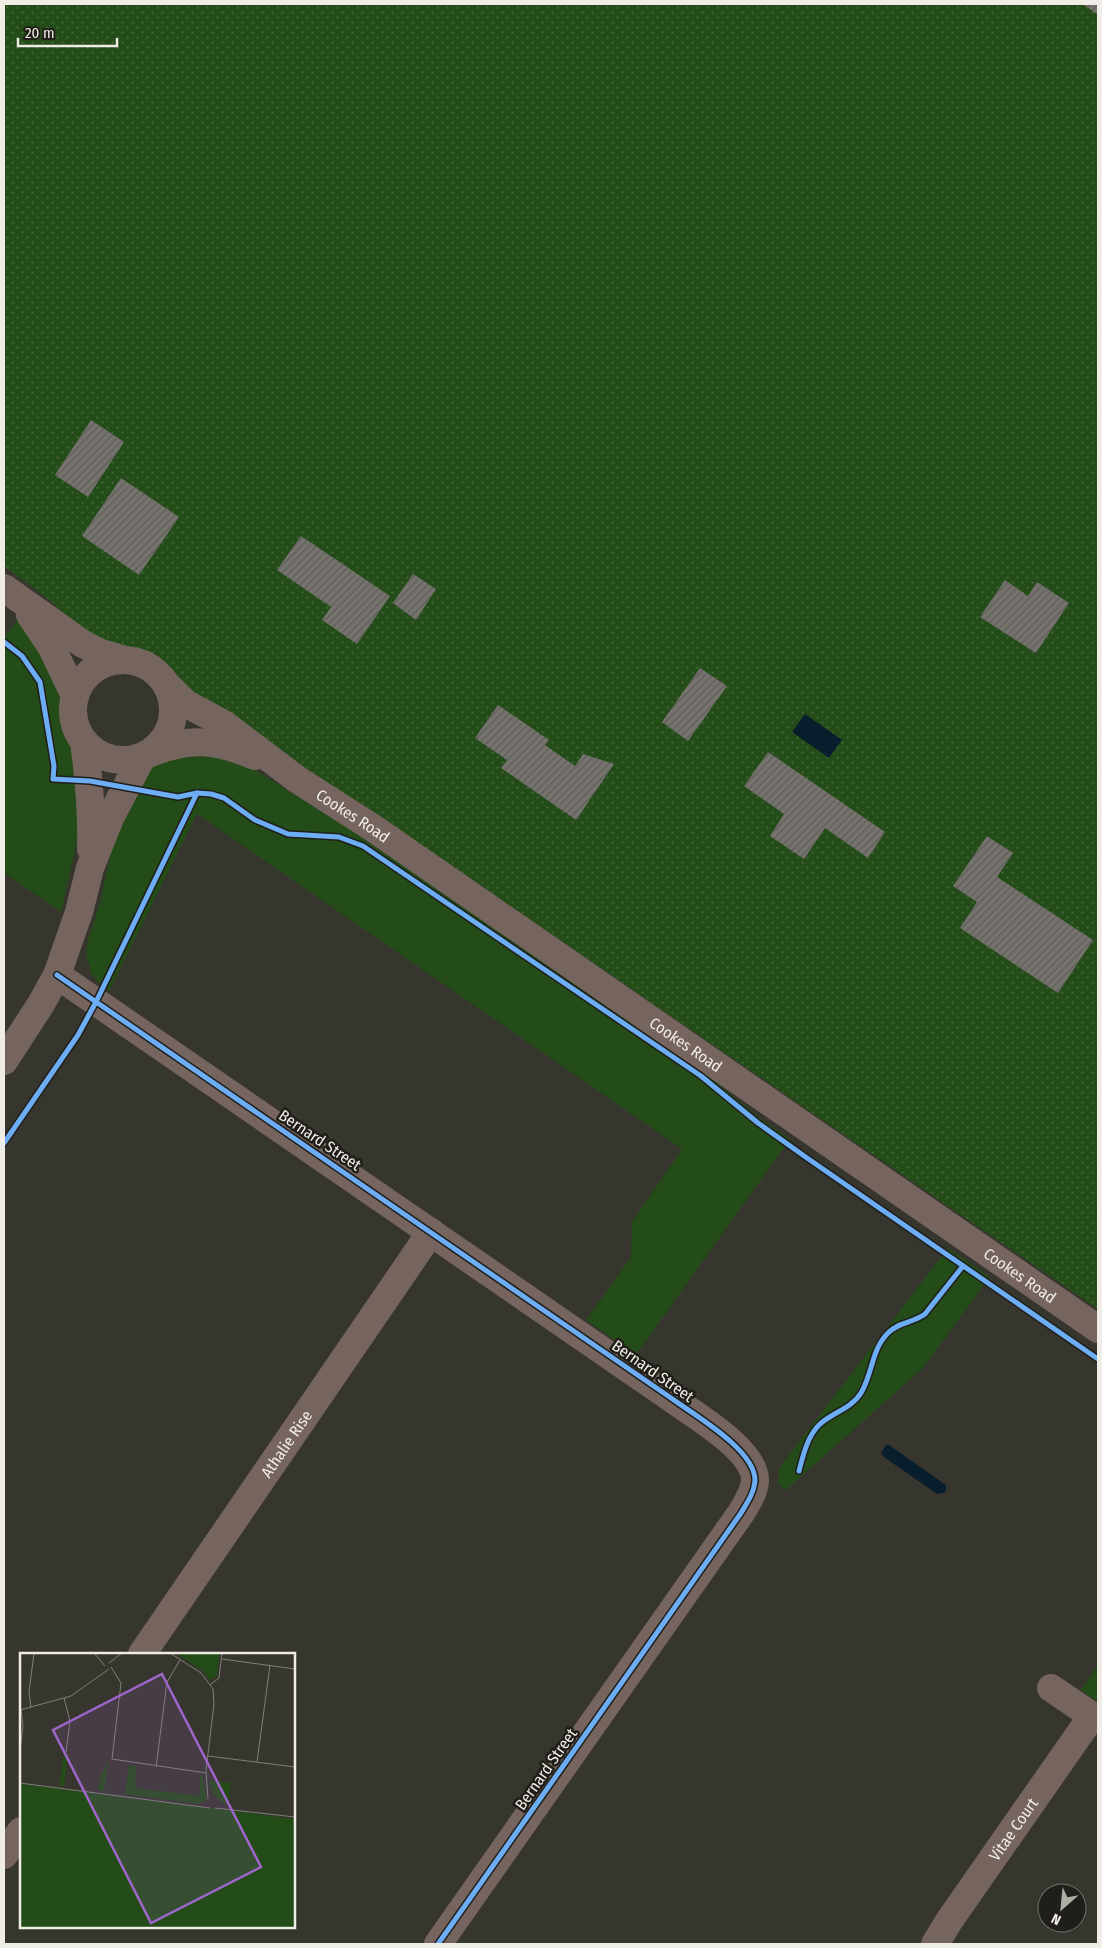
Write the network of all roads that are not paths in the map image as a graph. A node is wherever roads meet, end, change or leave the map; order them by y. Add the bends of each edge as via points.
1 (7, 590) edge
2 (125, 660) junction
3 (167, 685) junction
4 (75, 696) junction
5 (84, 742) junction
6 (144, 756) junction
7 (273, 763) junction
8 (90, 868) junction
9 (57, 975) junction
10 (4, 1061) edge
11 (431, 1232) junction
12 (1098, 1329) edge
13 (143, 1653) edge
14 (1051, 1688) dead end
15 (1095, 1718) edge
16 (20, 1832) edge
17 (4, 1855) edge
18 (438, 1944) edge
19 (935, 1944) edge

1 - 2 street via 83,644
1 - 4 street via 35,621
2 - 3 street via 151,669
2 - 4 street via 108,662 94,670 82,682
3 - 6 street via 173,700 169,732 160,746
3 - 7 street, Cookes Road via 185,703 224,724
4 - 5 street via 76,728
5 - 6 street via 111,759 126,761
5 - 8 street via 92,812
6 - 7 street, Cookes Road via 169,745 195,742 229,745
6 - 8 street via 110,818
7 - 12 street, Cookes Road via 430,867
8 - 9 street
9 - 10 street
9 - 11 street, Bernard Street
11 - 13 street, Athalie Rise
11 - 18 street, Bernard Street via 732,1442 754,1468 755,1482 751,1496 729,1530
14 - 15 street, Vitae Court
15 - 19 street, Vitae Court via 948,1921
16 - 17 street

